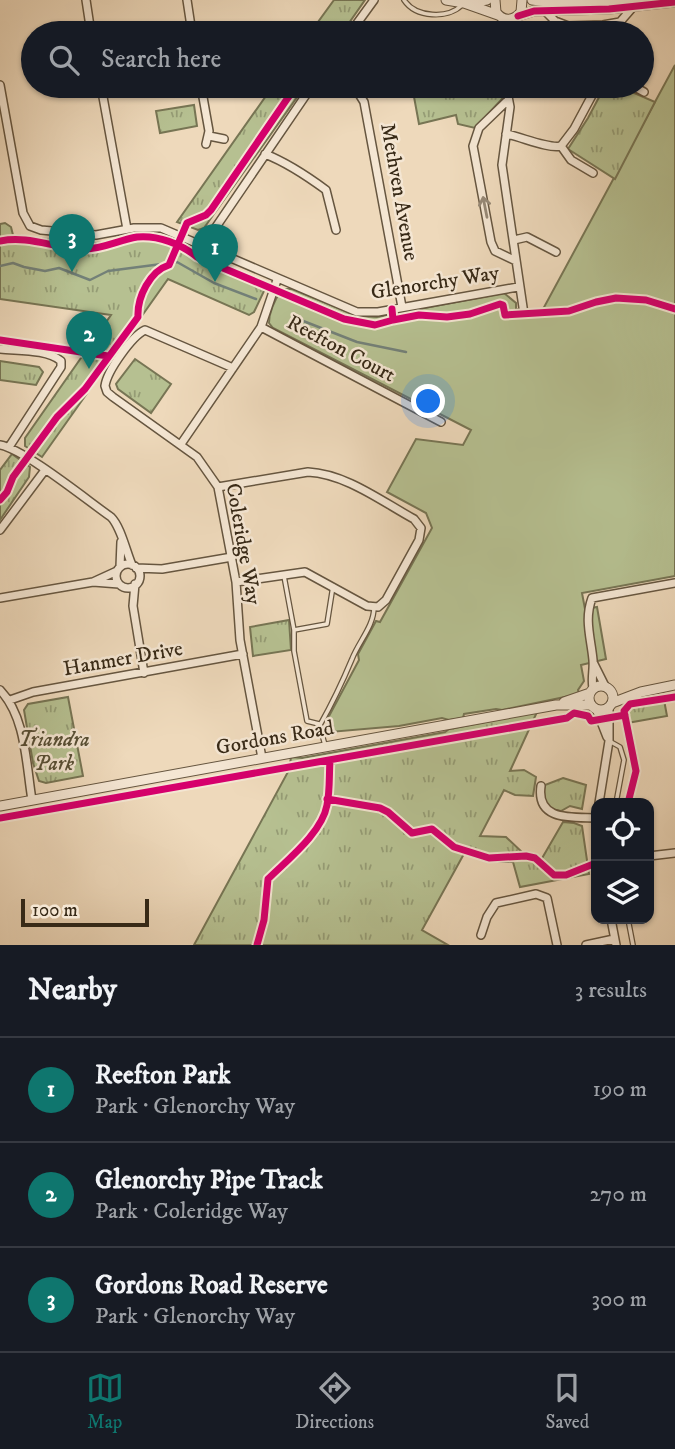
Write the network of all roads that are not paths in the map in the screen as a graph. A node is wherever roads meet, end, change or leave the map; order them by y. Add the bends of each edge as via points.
1 (86, 0) edge
2 (187, 0) edge
3 (404, 0) edge
4 (446, 0) edge
5 (487, 0) edge
6 (495, 0) edge
7 (522, 0) edge
8 (532, 0) edge
9 (642, 0) edge
10 (371, 2) edge
11 (675, 2) edge
12 (464, 3) junction
13 (633, 7) junction
14 (545, 10) junction
15 (498, 15) junction
16 (519, 16) junction
17 (508, 19) joint
18 (89, 21) edge
19 (190, 21) edge
20 (358, 21) edge
21 (555, 21) edge
22 (621, 21) edge
23 (0, 87) edge
24 (103, 98) edge
25 (203, 98) edge
26 (304, 98) edge
27 (362, 98) edge
28 (591, 98) edge
29 (508, 100) joint
30 (506, 134) junction
31 (224, 139) dead end
32 (561, 146) junction
33 (265, 154) junction
34 (593, 173) dead end
35 (127, 229) junction
36 (336, 230) dead end
37 (514, 240) junction
38 (204, 246) junction
39 (556, 252) dead end
40 (516, 261) junction
41 (277, 279) junction
42 (518, 287) junction
43 (402, 307) junction
44 (524, 314) dead end
45 (261, 327) junction
46 (0, 349) edge
47 (233, 368) junction
48 (441, 422) dead end
49 (181, 444) junction
50 (0, 445) edge
51 (9, 447) junction
52 (45, 470) junction
53 (218, 487) junction
54 (0, 530) edge
55 (121, 541) junction
56 (232, 557) junction
57 (134, 567) junction
58 (118, 569) junction
59 (162, 569) junction
60 (284, 574) junction
61 (93, 582) junction
62 (137, 582) junction
63 (236, 582) junction
64 (675, 583) edge
65 (121, 585) junction
66 (333, 586) junction
67 (0, 598) edge
68 (133, 606) junction
69 (374, 607) junction
70 (294, 630) junction
71 (243, 654) junction
72 (594, 663) junction
73 (144, 673) junction
74 (675, 685) edge
75 (607, 688) junction
76 (0, 690) edge
77 (592, 690) junction
78 (641, 692) junction
79 (10, 700) junction
80 (556, 705) junction
81 (610, 705) junction
82 (593, 707) junction
83 (320, 726) junction
84 (609, 741) junction
85 (325, 747) junction
86 (262, 758) junction
87 (541, 786) dead end
88 (600, 798) edge
89 (617, 798) edge
90 (32, 800) junction
91 (0, 806) edge
92 (591, 818) edge
93 (675, 853) edge
94 (654, 855) edge
95 (612, 924) edge
96 (629, 924) edge
97 (481, 935) dead end
98 (615, 942) edge
99 (556, 945) edge
100 (586, 945) edge
101 (633, 945) edge

1 - 18 street
2 - 19 street
3 - 12 lane via 414,9 447,15
4 - 12 street
5 - 12 street
6 - 15 street
7 - 16 street
8 - 9 street via 563,4
10 - 20 street
11 - 13 street
12 - 15 street
13 - 14 street
13 - 22 street
14 - 16 street
14 - 21 street
15 - 17 street
16 - 17 street
23 - 35 street, Glenorchy Way via 30,226 96,235
24 - 35 street
25 - 31 street via 208,140
26 - 33 street
27 - 43 street, Methven Avenue
28 - 32 street
29 - 30 street
40 -> 29 street via 495,250 491,242 473,146 479,128
30 - 32 street
30 - 37 street via 502,165
32 - 34 street via 571,160
33 - 36 street via 307,174 326,190
33 - 38 street
35 - 38 street, Glenorchy Way via 161,228
37 - 39 street via 527,237
37 - 40 street
38 - 41 street, Glenorchy Way
40 - 42 street
41 - 43 street, Glenorchy Way via 357,312
41 - 45 street
42 - 43 street, Glenorchy Way
42 - 44 street
45 - 47 street
45 - 48 street, Reefton Court
46 - 51 street via 61,361
47 - 49 street
47 - 49 street, Coleridge Way via 145,330 135,336 106,380 107,392
49 - 53 street, Coleridge Way via 205,465
50 - 51 street
51 - 52 street
52 - 54 street
52 - 55 street via 111,517
53 - 56 street, Coleridge Way
53 - 69 street via 322,473 414,519 421,528 419,540 386,600
55 - 57 street
55 - 58 street
56 - 59 street
56 - 63 street, Coleridge Way
57 - 58 street via 126,564
57 - 59 street
57 - 62 street via 139,574
58 - 61 street
58 - 65 street
59 - 62 street
60 - 63 street
60 - 66 street via 305,572
60 - 70 lane
61 - 65 street
61 - 67 street
62 - 65 street
62 - 68 street
63 - 71 street, Coleridge Way
64 - 72 street via 592,598 587,614
65 - 68 street
66 - 69 street
66 - 70 lane via 327,624
68 - 73 street
69 - 83 lane via 374,617
70 - 83 lane via 307,721
71 - 73 street, Hanmer Drive
71 - 86 street, Coleridge Way
72 - 75 street
72 - 77 street
73 - 79 street, Hanmer Drive
74 - 78 street
75 - 77 street
75 - 78 street
75 - 81 street via 613,696
76 - 79 street
77 - 80 street, Gordons Road
77 - 82 street
78 - 81 street
79 - 90 street via 19,723
80 - 82 street, Gordons Road
80 - 85 street, Gordons Road
81 - 82 street
81 - 84 street
82 - 84 street
83 - 85 lane
84 - 88 street
84 - 89 lane via 620,747 624,761
85 - 86 street, Gordons Road
86 - 90 street, Gordons Road
87 - 92 street via 543,806 553,814
90 - 91 street, Gordons Road
93 - 94 street
95 - 98 street
96 - 101 lane
97 - 99 street via 496,903 536,894 547,898
98 - 100 street

